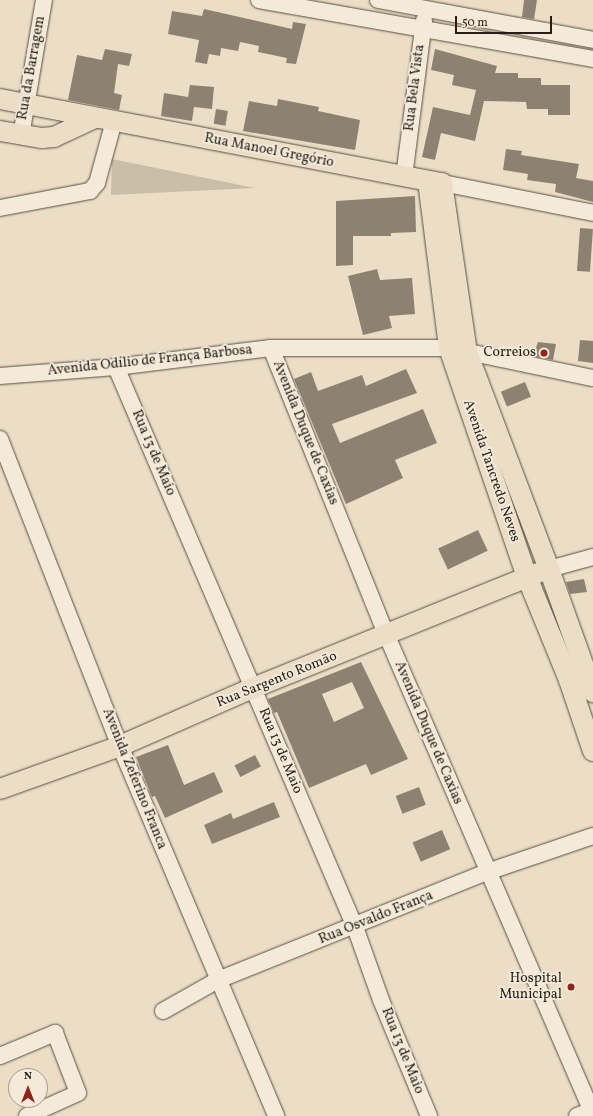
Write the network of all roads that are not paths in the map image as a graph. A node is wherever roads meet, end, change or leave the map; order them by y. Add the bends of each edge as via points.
1 (44, 0) edge
2 (259, 0) edge
3 (378, 0) edge
4 (426, 5) edge
5 (422, 30) junction
6 (593, 41) edge
7 (592, 58) edge
8 (0, 99) edge
9 (26, 105) junction
10 (95, 118) junction
11 (114, 121) junction
12 (0, 131) edge
13 (21, 136) junction
14 (404, 177) junction
15 (435, 182) junction
16 (2, 210) edge
17 (593, 213) edge
18 (271, 348) junction
19 (458, 350) junction
20 (116, 367) junction
21 (0, 376) edge
22 (593, 378) edge
23 (0, 439) edge
24 (593, 557) edge
25 (550, 569) junction
26 (526, 577) junction
27 (387, 636) junction
28 (569, 680) junction
29 (592, 682) edge
30 (253, 688) junction
31 (120, 746) junction
32 (593, 751) edge
33 (2, 789) edge
34 (593, 836) edge
35 (487, 872) junction
36 (355, 927) junction
37 (218, 980) junction
38 (163, 1011) dead end
39 (0, 1056) edge
40 (589, 1113) edge
41 (27, 1116) edge
42 (276, 1116) edge
43 (429, 1116) edge

1 - 9 street, Rua da Barragem
2 - 5 street
3 - 4 street
4 - 5 street, Rua Bela Vista
4 - 6 street
5 - 7 street
5 - 14 street, Rua Bela Vista
6 - 7 street
8 - 9 main road, Rua Manoel Gregório
9 - 10 main road, Rua Manoel Gregório
9 - 13 street, Rua da Barragem
10 - 11 main road, Rua Manoel Gregório
10 - 13 main road via 54,137
11 - 14 main road, Rua Manoel Gregório
11 - 16 street via 97,183 90,191
12 - 13 main road
14 - 15 main road, Rua Manoel Gregório
15 - 17 street
15 - 19 main road, Avenida Tancredo Neves
18 - 19 street, Avenida Odílio de França Barbosa
18 - 20 street, Avenida Odílio de França Barbosa
18 - 27 street, Avenida Duque de Caxias
19 - 22 street, Avenida Odílio de França Barbosa
19 - 25 main road, Avenida Tancredo Neves
19 - 26 main road, Avenida Tancredo Neves
20 - 21 street, Avenida Odílio de França Barbosa
20 - 30 street, Rua 13 de Maio
23 - 31 street, Avenida Zeferino Franca
24 - 25 street
25 - 26 main road, Rua Sargento Romão
25 - 29 main road, Avenida Tancredo Neves
26 - 27 main road, Rua Sargento Romão
26 - 28 main road, Avenida Tancredo Neves
27 - 30 main road, Rua Sargento Romão
27 - 35 street, Avenida Duque de Caxias
28 - 29 street
28 - 32 main road, Avenida Tancredo Neves
30 - 31 main road, Rua Sargento Romão
30 - 36 street, Rua 13 de Maio
31 - 33 main road, Rua Sargento Romão
31 - 37 street, Avenida Zeferino Franca
34 - 35 street, Rua Osvaldo França
35 - 36 street, Rua Osvaldo França
35 - 40 street, Avenida Duque de Caxias
36 - 37 street, Rua Osvaldo França
36 - 43 street, Rua 13 de Maio via 381,1000
37 - 38 street, Rua Osvaldo França
37 - 42 street, Avenida Zeferino Franca
39 - 41 street via 55,1033 78,1092

